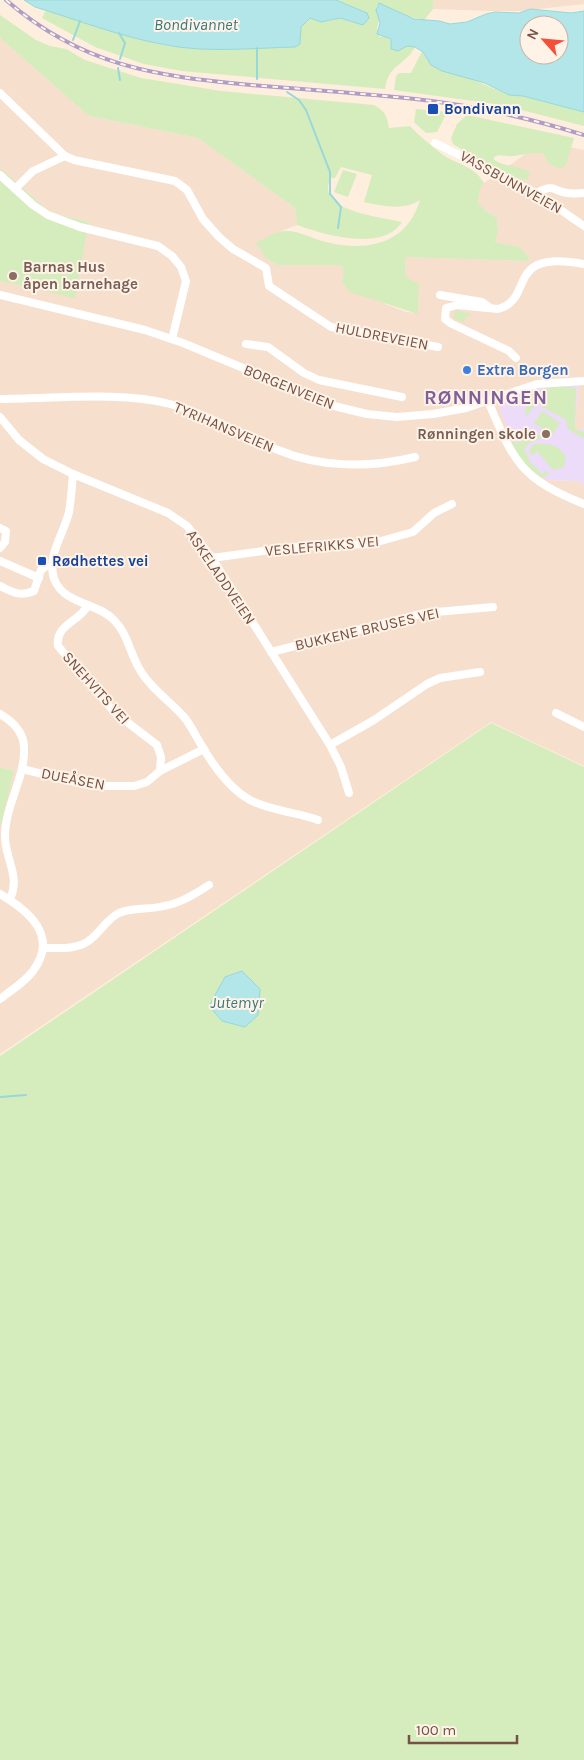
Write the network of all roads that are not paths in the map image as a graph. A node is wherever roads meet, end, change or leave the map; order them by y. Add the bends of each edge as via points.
1 (0, 93) edge
2 (435, 142) dead end
3 (65, 156) junction
4 (90, 164) junction
5 (98, 173) dead end
6 (0, 175) edge
7 (15, 189) junction
8 (536, 193) junction
9 (584, 193) edge
10 (584, 226) edge
11 (584, 264) edge
12 (0, 294) edge
13 (440, 295) dead end
14 (491, 308) junction
15 (172, 339) junction
16 (246, 344) dead end
17 (438, 347) dead end
18 (516, 358) dead end
19 (584, 381) edge
20 (402, 397) dead end
21 (0, 399) edge
22 (488, 401) junction
23 (0, 417) edge
24 (415, 458) dead end
25 (73, 474) junction
26 (452, 504) dead end
27 (584, 504) edge
28 (0, 528) edge
29 (0, 548) edge
30 (212, 558) junction
31 (0, 560) edge
32 (45, 567) dead end
33 (39, 578) junction
34 (0, 586) edge
35 (88, 605) junction
36 (493, 607) dead end
37 (271, 652) junction
38 (480, 672) dead end
39 (556, 713) dead end
40 (0, 714) edge
41 (584, 727) edge
42 (330, 745) junction
43 (204, 750) junction
44 (22, 769) junction
45 (160, 771) junction
46 (349, 793) dead end
47 (318, 820) dead end
48 (209, 885) dead end
49 (0, 894) edge
50 (10, 899) junction
51 (43, 948) junction
52 (0, 999) edge

1 - 3 street, HULDREVEIEN
2 - 8 street, VASSBUNNVEIEN
3 - 4 street, HULDREVEIEN
3 - 7 street via 34,171
4 - 5 street
4 - 17 street, HULDREVEIEN via 176,180 193,198 203,219 219,237 266,268 269,286 330,328
6 - 7 street
7 - 15 street via 58,219 158,246 172,256 181,266 186,281
8 - 9 street via 544,188
8 - 10 street, VASSBUNNVEIEN
11 - 14 street via 541,263 524,277 512,303 504,308
12 - 15 street, BORGENVEIEN via 105,318
13 - 14 street via 482,302
14 - 18 street via 451,305 446,308 446,319 509,351
15 - 22 street, BORGENVEIEN via 334,406 367,414 416,416
16 - 20 street via 265,346 319,380
19 - 22 street, BORGENVEIEN via 537,384
21 - 24 street, TYRIHANSVEIEN via 146,399 198,413 279,451 318,462 385,464
22 - 27 street via 518,463 539,482
23 - 25 street, ASKELADDVEIEN via 30,450
25 - 30 street, ASKELADDVEIEN via 177,518
25 - 35 street via 68,512 52,567 60,589
26 - 30 street, VESLEFRIKKS VEI via 434,513 413,532 370,544 293,547
28 - 29 street via 6,532
30 - 37 street, ASKELADDVEIEN
31 - 33 street
32 - 33 street
33 - 34 street via 34,591 24,595
35 - 43 street via 114,619 124,632 140,670 186,718
35 - 45 street, SNEHVITS VEI via 85,613 65,625 60,632 58,646 114,712 157,745 161,757
36 - 37 street, BUKKENE BRUSES VEI via 425,613
37 - 42 street, ASKELADDVEIEN
38 - 42 street via 434,681
39 - 41 street
40 - 44 street, DUEÅSEN via 11,721 22,737
42 - 46 street, ASKELADDVEIEN
43 - 45 street, DUEÅSEN
43 - 47 street via 217,769 248,799
44 - 45 street, DUEÅSEN via 92,786 124,787 147,782
44 - 50 street, DUEÅSEN via 6,826 6,849 15,875
48 - 51 street via 181,901 120,913 81,945
49 - 50 street
50 - 51 street via 30,914 41,934
51 - 52 street via 32,972

